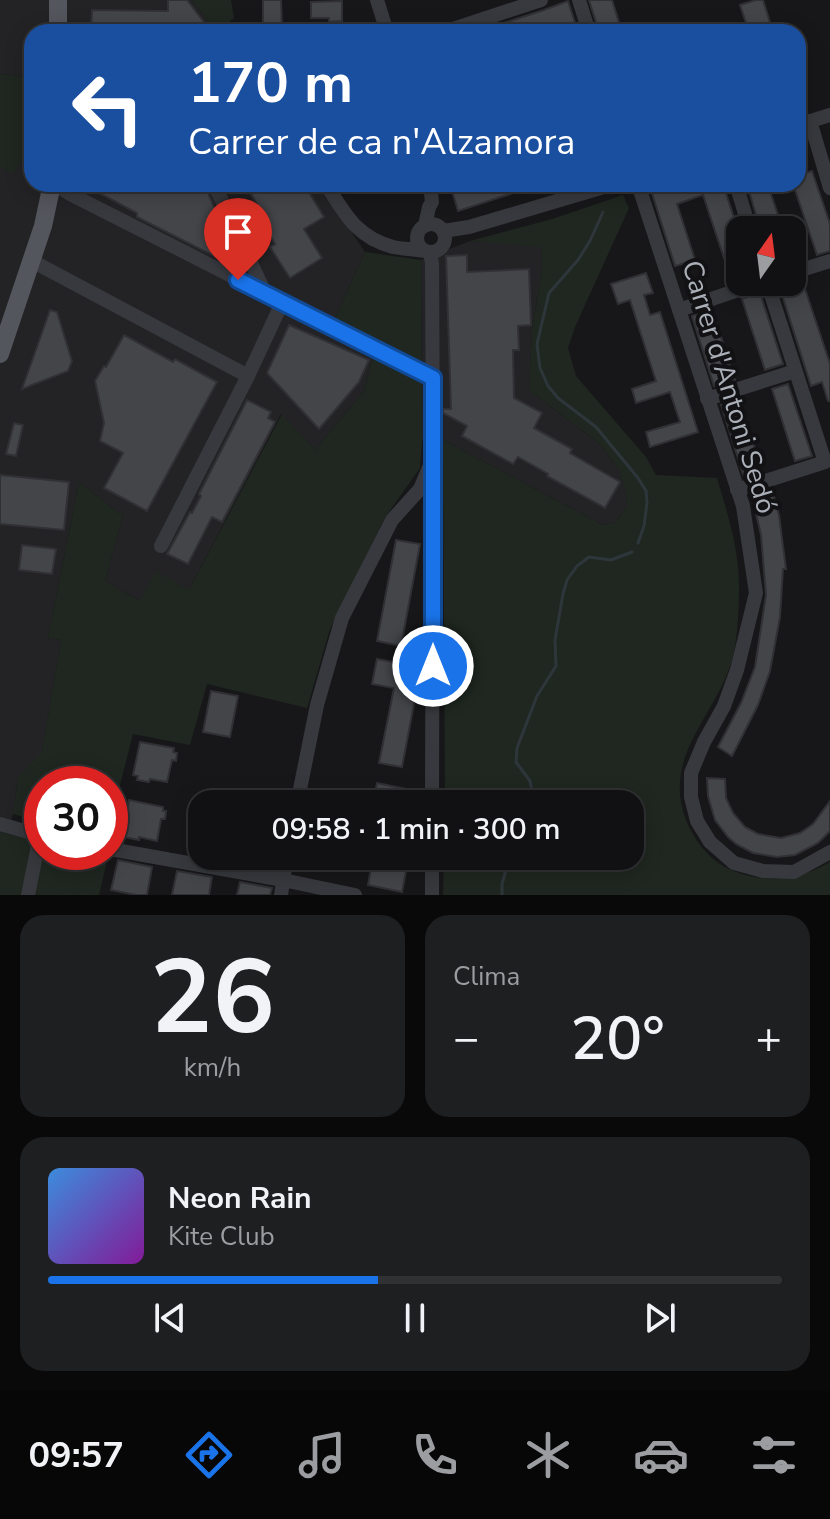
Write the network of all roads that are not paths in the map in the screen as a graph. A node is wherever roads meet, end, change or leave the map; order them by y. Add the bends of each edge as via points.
1 (58, 0) edge
2 (377, 0) edge
3 (541, 0) edge
4 (579, 0) edge
5 (58, 24) edge
6 (384, 24) edge
7 (468, 24) edge
8 (586, 24) edge
9 (830, 115) edge
10 (806, 122) edge
11 (806, 128) edge
12 (830, 188) edge
13 (52, 192) edge
14 (67, 192) edge
15 (218, 192) edge
16 (331, 192) edge
17 (431, 192) edge
18 (587, 192) edge
19 (641, 192) edge
20 (738, 192) edge
21 (746, 216) edge
22 (432, 242) junction
23 (32, 261) junction
24 (830, 261) edge
25 (806, 269) edge
26 (266, 295) junction
27 (726, 295) edge
28 (769, 296) edge
29 (282, 303) junction
30 (679, 310) junction
31 (0, 354) edge
32 (794, 368) junction
33 (248, 376) junction
34 (433, 378) junction
35 (707, 399) junction
36 (433, 457) junction
37 (737, 490) junction
38 (161, 546) dead end
39 (300, 790) edge
40 (432, 790) edge
41 (0, 824) edge
42 (24, 831) edge
43 (830, 852) edge
44 (128, 853) edge
45 (34, 870) edge
46 (432, 870) edge
47 (282, 887) edge
48 (28, 895) edge
49 (355, 895) edge
50 (432, 895) edge

1 - 5 main road
2 - 6 street
3 - 7 street
4 - 8 street
9 - 10 street
11 - 12 street
13 - 23 main road
14 - 26 street
15 - 26 street
16 - 22 street via 366,237 404,248
17 - 22 street
18 - 22 street
19 - 30 street, Carrer d'Antoni Sedó
20 - 21 street
22 - 34 street
23 - 31 main road
23 - 33 street
24 - 25 street
26 - 29 street
27 - 30 street
28 - 32 street
29 - 33 street
29 - 34 street
30 - 35 street, Carrer d'Antoni Sedó
32 - 35 street
32 - 37 street via 825,462
33 - 38 street
34 - 36 street
35 - 37 street, Carrer d'Antoni Sedó
36 - 39 street via 420,489 392,520 342,618
36 - 40 street
37 - 43 street, Carrer d'Antoni Sedó via 756,593 724,706 691,773 697,821 710,842 734,863 763,871 794,872
41 - 42 street
44 - 47 street
45 - 48 street
46 - 50 street
47 - 49 street

